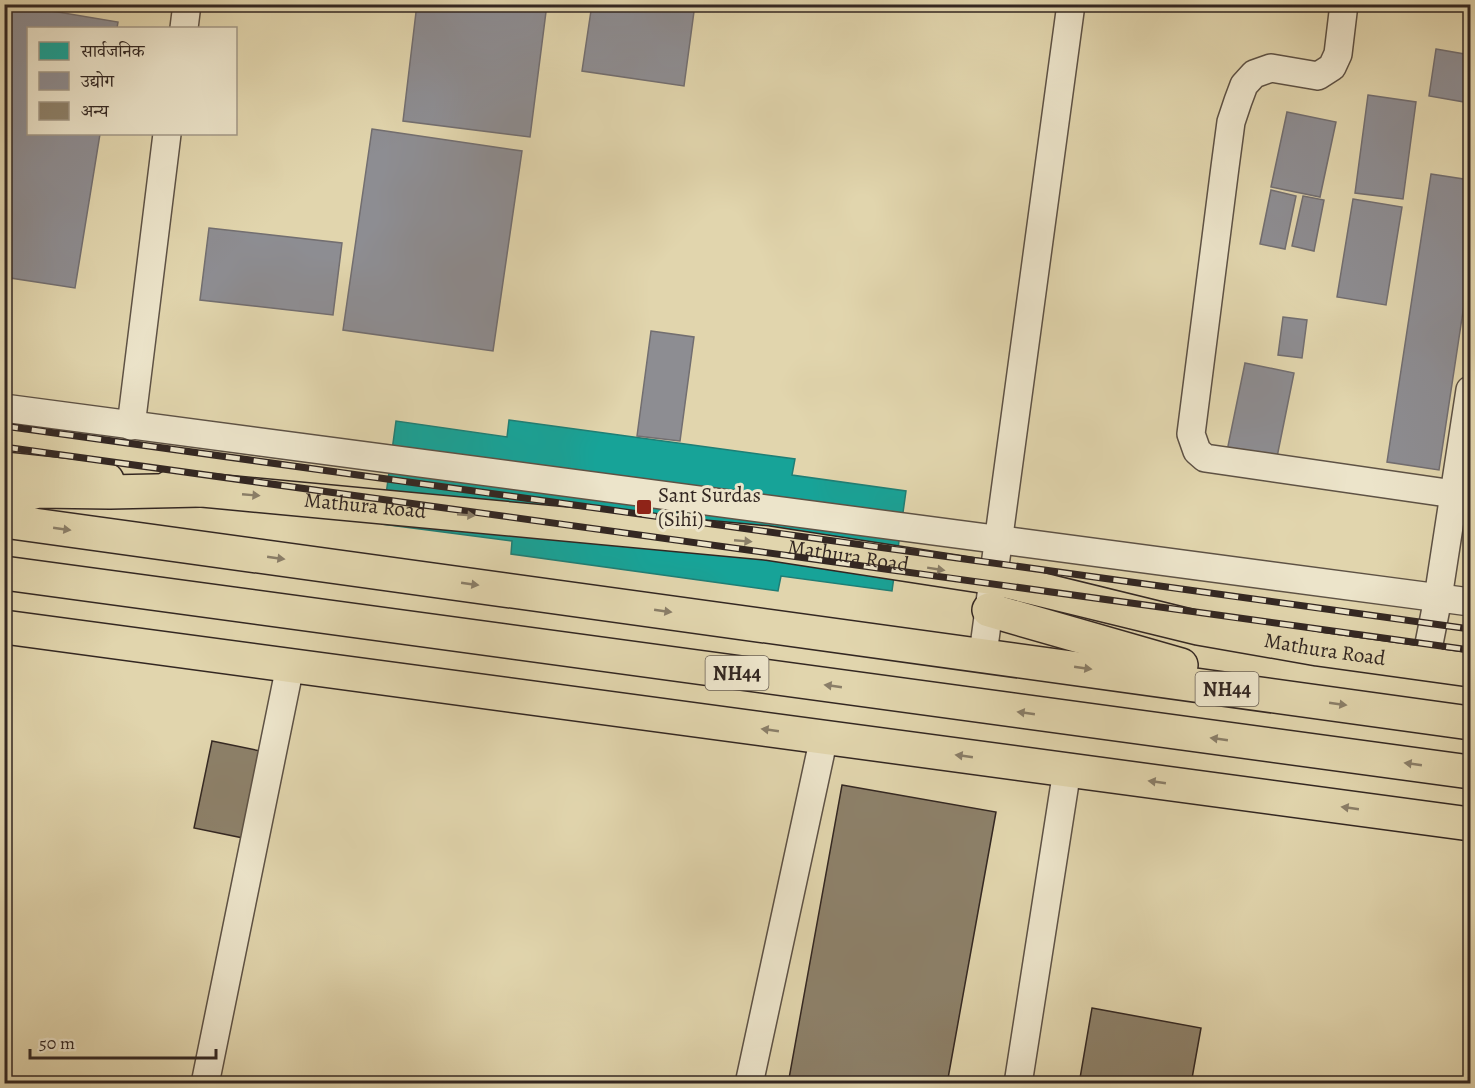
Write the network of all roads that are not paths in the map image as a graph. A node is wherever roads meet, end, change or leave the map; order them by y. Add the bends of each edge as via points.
1 (187, 4) edge
2 (1071, 4) edge
3 (1344, 4) edge
4 (184, 27) edge
5 (167, 135) edge
6 (1470, 390) edge
7 (4, 408) edge
8 (131, 426) junction
9 (1467, 437) edge
10 (4, 468) edge
11 (200, 490) junction
12 (1454, 494) junction
13 (4, 500) edge
14 (4, 520) edge
15 (999, 540) junction
16 (4, 573) edge
17 (994, 578) junction
18 (1438, 598) junction
19 (1470, 602) edge
20 (989, 610) junction
21 (4, 627) edge
22 (983, 654) junction
23 (1425, 664) junction
24 (290, 666) junction
25 (1470, 670) edge
26 (1297, 698) junction
27 (1470, 723) edge
28 (824, 737) junction
29 (1067, 770) junction
30 (1470, 772) edge
31 (1470, 824) edge
32 (205, 1083) edge
33 (749, 1083) edge
34 (1018, 1083) edge

1 - 4 street
2 - 15 street
3 - 12 street via 1338,54 1332,67 1318,76 1271,68 1254,74 1244,84 1232,122 1225,167 1191,434 1197,451 1205,458
5 - 8 street
6 - 9 street
7 - 8 street
8 - 15 street
9 - 12 street
10 - 11 main road, Mathura Road
11 - 13 main road via 38,490
11 -> 17 main road, Mathura Road via 767,543
12 - 18 street
14 -> 22 main road, NH44
15 - 17 street
15 - 18 street
30 -> 16 main road, NH44
17 - 20 street
17 - 23 main road, Mathura Road via 1198,628
18 - 19 street
18 - 23 street
20 - 22 street
20 - 26 main road
21 - 24 main road
22 -> 26 main road, NH44
23 - 25 main road, Mathura Road
28 -> 24 main road
24 - 32 street
26 -> 27 main road, NH44
29 -> 28 main road
28 - 33 street
31 -> 29 main road
29 - 34 street

